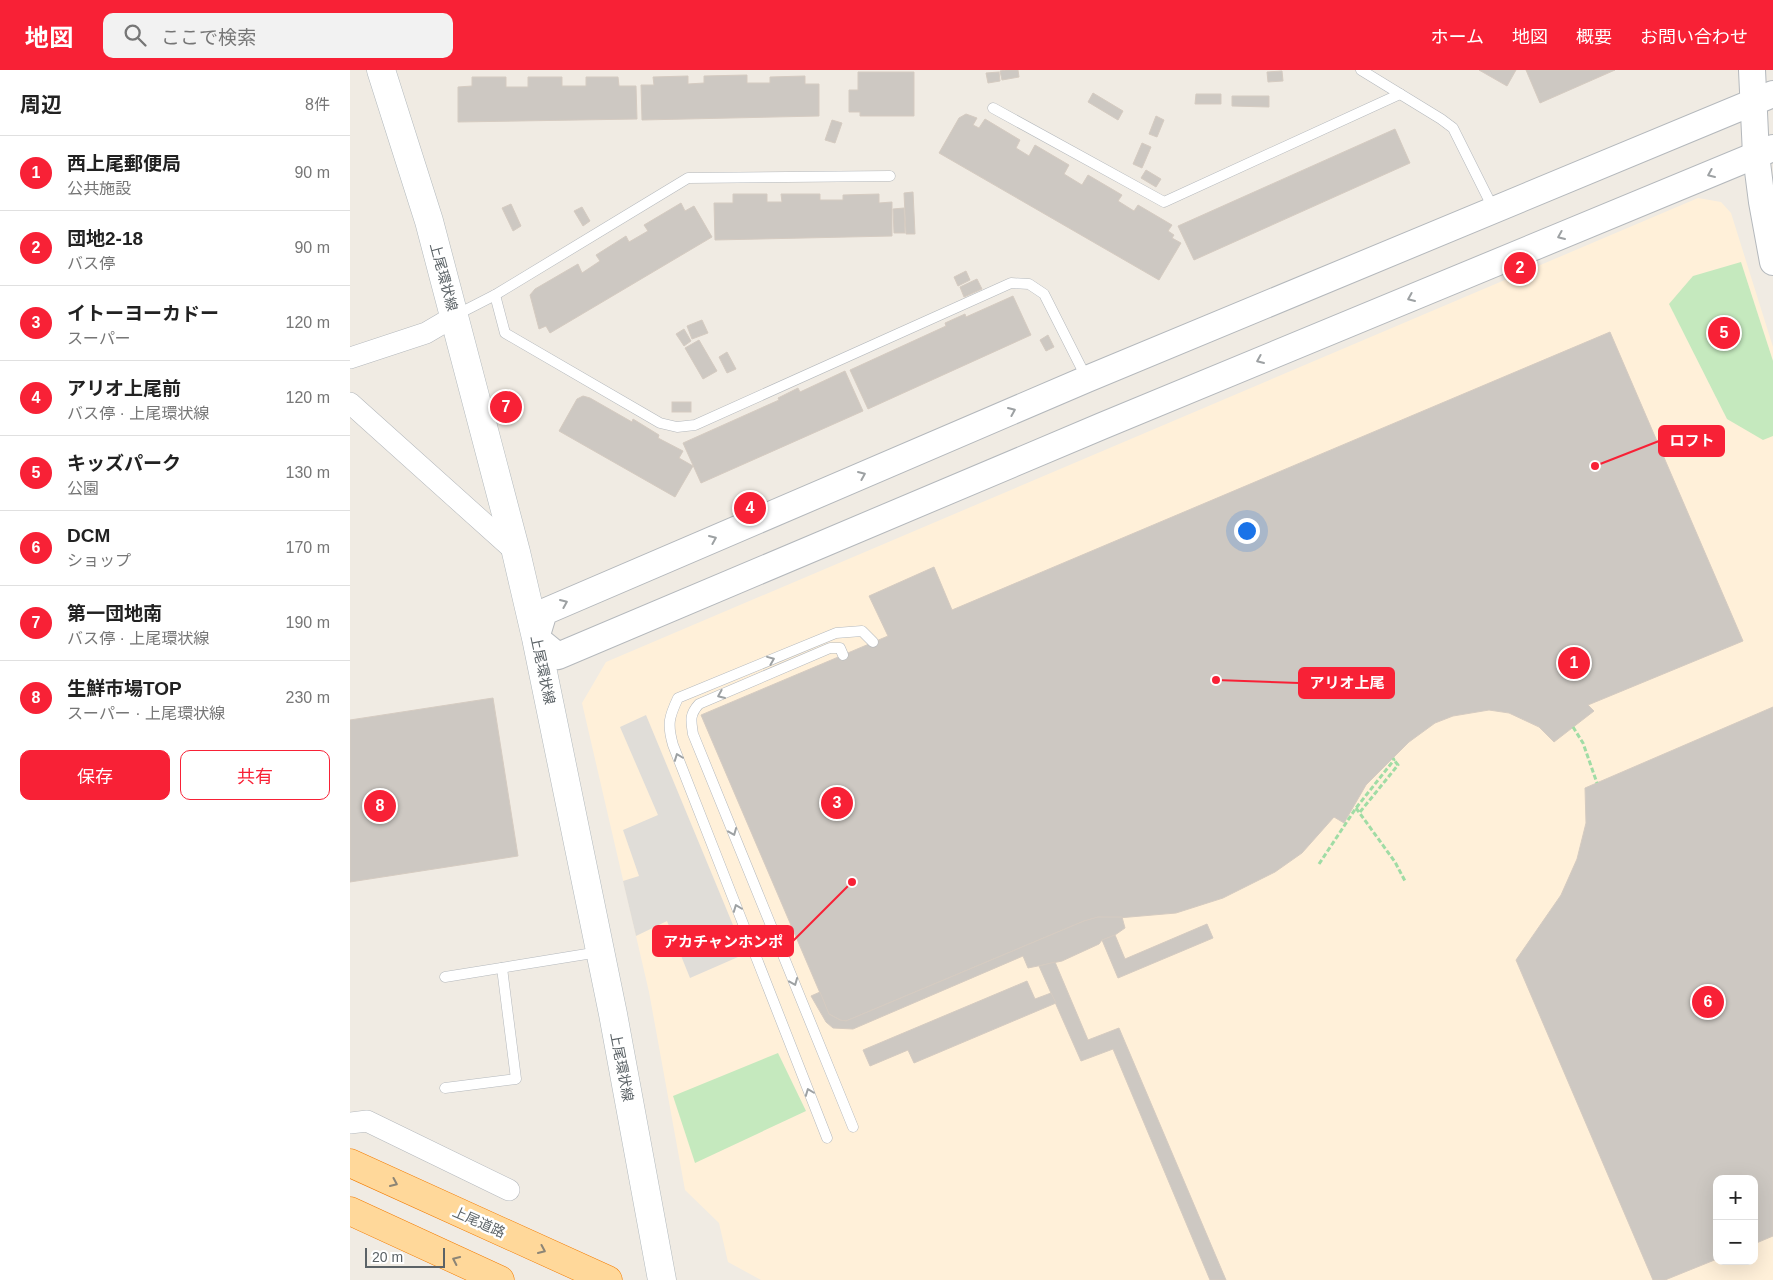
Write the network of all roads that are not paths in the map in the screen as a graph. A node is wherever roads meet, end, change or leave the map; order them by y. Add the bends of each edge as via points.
1 (381, 70) edge
2 (1361, 70) edge
3 (1752, 70) edge
4 (1400, 94) junction
5 (1763, 98) edge
6 (993, 108) dead end
7 (1764, 151) edge
8 (890, 176) dead end
9 (1494, 210) junction
10 (1773, 262) edge
11 (495, 294) junction
12 (455, 316) junction
13 (350, 358) edge
14 (1087, 379) junction
15 (350, 403) edge
16 (516, 552) junction
17 (536, 638) junction
18 (873, 642) dead end
19 (844, 655) dead end
20 (600, 952) junction
21 (502, 968) junction
22 (445, 977) dead end
23 (445, 1088) dead end
24 (350, 1123) edge
25 (853, 1127) dead end
26 (826, 1138) dead end
27 (350, 1163) edge
28 (509, 1190) dead end
29 (350, 1211) edge
30 (500, 1280) edge
31 (608, 1280) edge
32 (662, 1280) edge

1 - 12 main road, 上尾環状線
2 - 4 lane
3 - 5 street
4 - 6 lane via 1164,202
4 - 9 lane via 1453,128
5 - 7 street
5 - 9 street
7 - 10 street via 1762,202
7 -> 17 street via 558,656
8 - 11 lane via 688,178
9 - 14 street
11 - 12 lane
11 - 14 lane via 505,333 660,423 677,427 695,425 1011,284 1029,284 1044,294
12 - 13 street via 426,333
12 - 16 main road, 上尾環状線
17 -> 14 street via 544,612
15 - 16 street
16 - 17 main road, 上尾環状線
17 - 20 main road, 上尾環状線
26 -> 18 lane via 668,728 678,698 836,634 862,631
19 -> 25 lane via 840,648 830,648 707,700 692,712 692,721 693,734
20 - 21 lane
20 - 32 main road, 上尾環状線
21 - 22 lane
21 - 23 lane via 516,1079
24 - 28 street via 367,1121
27 -> 31 highway, 上尾道路
30 -> 29 highway

